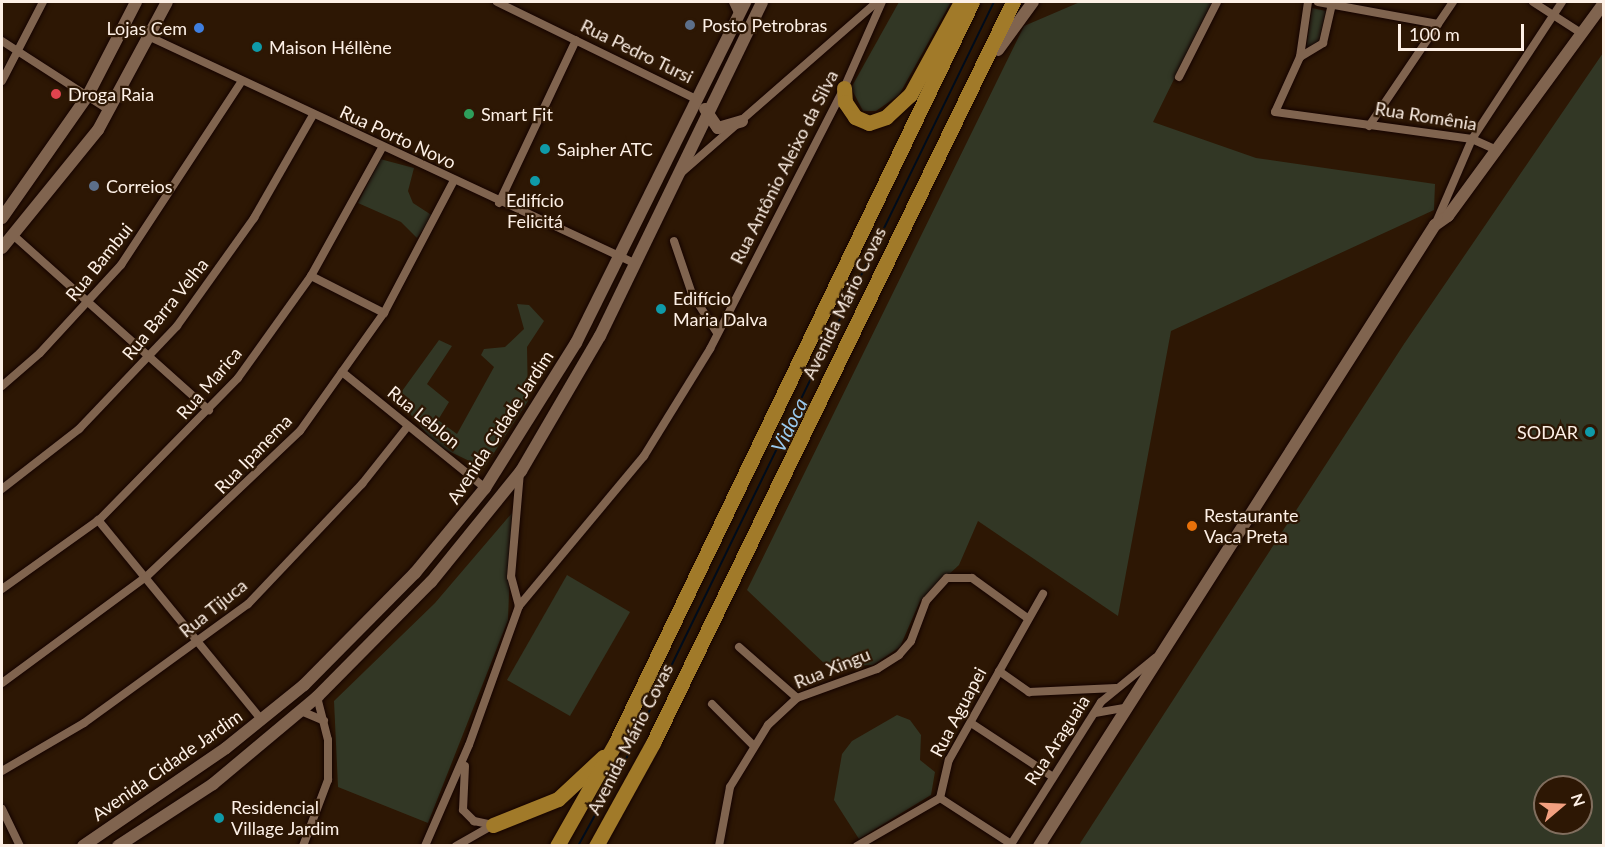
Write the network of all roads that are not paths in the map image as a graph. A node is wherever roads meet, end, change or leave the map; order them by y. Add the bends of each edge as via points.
1 (42, 2) edge
2 (136, 2) edge
3 (167, 2) edge
4 (497, 2) edge
5 (733, 2) edge
6 (745, 2) edge
7 (762, 2) edge
8 (879, 2) edge
9 (961, 2) edge
10 (972, 2) edge
11 (1013, 2) edge
12 (1023, 2) edge
13 (1033, 2) edge
14 (1217, 2) edge
15 (1308, 2) edge
16 (1318, 2) edge
17 (1453, 2) edge
18 (1533, 2) edge
19 (1562, 2) edge
20 (1604, 3) edge
21 (1332, 4) junction
22 (1553, 14) junction
23 (739, 15) junction
24 (1438, 24) junction
25 (1581, 33) junction
26 (150, 37) junction
27 (576, 40) junction
28 (2, 41) edge
29 (20, 50) junction
30 (998, 50) junction
31 (1300, 57) junction
32 (1179, 77) dead end
33 (2, 81) edge
34 (242, 81) junction
35 (844, 88) junction
36 (88, 95) junction
37 (698, 100) junction
38 (110, 110) junction
39 (708, 114) junction
40 (313, 115) junction
41 (955, 120) junction
42 (742, 121) junction
43 (1370, 126) junction
44 (1472, 139) junction
45 (382, 148) junction
46 (1497, 150) junction
47 (674, 180) junction
48 (453, 182) junction
49 (499, 203) junction
50 (2, 218) edge
51 (1435, 225) junction
52 (13, 235) junction
53 (674, 241) dead end
54 (2, 248) edge
55 (618, 255) junction
56 (634, 262) junction
57 (311, 276) junction
58 (90, 303) junction
59 (384, 313) junction
60 (717, 333) junction
61 (150, 357) junction
62 (342, 372) junction
63 (2, 386) edge
64 (209, 410) junction
65 (408, 426) junction
66 (520, 471) junction
67 (485, 488) junction
68 (2, 489) edge
69 (98, 520) junction
70 (146, 577) junction
71 (2, 589) edge
72 (1043, 594) dead end
73 (519, 606) junction
74 (1026, 617) junction
75 (200, 639) junction
76 (1172, 640) junction
77 (739, 647) dead end
78 (999, 671) junction
79 (2, 683) edge
80 (1116, 688) junction
81 (317, 697) junction
82 (797, 698) junction
83 (712, 704) dead end
84 (1128, 707) junction
85 (301, 711) junction
86 (1095, 713) junction
87 (261, 719) junction
88 (324, 721) junction
89 (971, 723) junction
90 (616, 742) junction
91 (752, 744) junction
92 (470, 745) junction
93 (2, 771) edge
94 (1053, 777) junction
95 (940, 798) junction
96 (2, 809) edge
97 (493, 825) junction
98 (863, 844) edge
99 (1010, 845) edge
100 (20, 846) edge
101 (83, 846) edge
102 (118, 846) edge
103 (303, 846) edge
104 (425, 846) edge
105 (456, 846) edge
106 (557, 846) edge
107 (596, 846) edge
108 (719, 846) edge
109 (1040, 846) edge

1 - 29 street
2 - 36 main road
3 - 26 main road
4 - 27 street, Rua Pedro Tursi
5 - 23 street
6 - 23 main road, Avenida Cidade Jardim
7 - 39 main road, Avenida Cidade Jardim
8 - 35 street, Rua Antônio Aleixo da Silva
8 - 42 street
9 - 35 highway via 910,95 895,110 879,121 861,121 848,111
10 - 90 highway, Avenida Mário Covas
11 - 41 highway, Avenida Mário Covas
12 - 30 main road
13 - 30 main road
14 - 32 street
15 - 31 street
16 - 21 street
17 - 24 street
18 - 22 street
19 - 22 street
20 - 25 main road, Rua Romênia
21 - 24 street
21 - 31 street via 1323,43
22 - 25 street
22 - 44 street
23 - 37 main road, Avenida Cidade Jardim
24 - 43 street
25 - 46 main road, Rua Romênia
26 - 34 street, Rua Porto Novo
26 - 38 main road
27 - 37 street, Rua Pedro Tursi
27 - 49 street
28 - 29 street
29 - 33 street
29 - 36 street
30 - 41 highway
31 - 43 street, Rua Romênia via 1275,111
34 - 40 street, Rua Porto Novo
34 - 58 street, Rua Bambui via 158,214
35 - 60 street, Rua Antônio Aleixo da Silva
36 - 38 street
36 - 50 main road
37 - 39 main road
37 - 55 main road, Avenida Cidade Jardim
38 - 52 main road
39 - 42 main road via 722,129
39 - 47 main road, Avenida Cidade Jardim
40 - 45 street, Rua Porto Novo
40 - 61 street, Rua Barra Velha via 254,218
41 - 107 highway, Avenida Mário Covas via 653,743
42 - 47 street
43 - 44 street, Rua Romênia
44 - 46 street, Rua Romênia
44 - 51 street
45 - 48 street, Rua Porto Novo
45 - 57 street, Rua Marica
46 - 51 main road via 1448,216
47 - 56 main road, Avenida Cidade Jardim
48 - 49 street, Rua Porto Novo
48 - 59 street, Rua Ipanema
49 - 55 street, Rua Porto Novo
51 - 76 main road
52 - 54 main road
52 - 58 street
53 - 60 street via 692,294
55 - 56 street, Rua Porto Novo
55 - 67 main road, Avenida Cidade Jardim via 576,343
56 - 66 main road, Avenida Cidade Jardim via 600,336
57 - 59 street
57 - 64 street, Rua Marica via 238,378
58 - 61 street
58 - 63 street, Rua Bambui
59 - 62 street, Rua Ipanema
60 - 73 street, Rua Antônio Aleixo da Silva via 644,456
61 - 64 street
61 - 68 street, Rua Barra Velha via 79,429
62 - 65 street, Rua Leblon
62 - 70 street, Rua Ipanema via 300,431
64 - 69 street, Rua Marica
65 - 67 street, Rua Leblon
65 - 75 street, Rua Tijuca via 362,484 263,588
66 - 73 street via 511,577
66 - 81 main road, Avenida Cidade Jardim via 431,582
67 - 87 main road, Avenida Cidade Jardim via 440,545 343,647
69 - 70 street
69 - 71 street, Rua Marica
70 - 75 street
70 - 79 street, Rua Ipanema
72 - 74 street, Rua Aguapei
73 - 92 street
74 - 78 street, Rua Aguapei
74 - 82 street, Rua Xingu via 972,578 947,578 926,601 911,641 899,655 877,669
75 - 87 street
75 - 93 street, Rua Tijuca via 84,723
76 - 80 street, Rua Araguaia
76 - 84 main road
77 - 82 street
78 - 80 street via 1029,692
78 - 89 street, Rua Aguapei
80 - 86 street, Rua Araguaia
81 - 85 main road, Avenida Cidade Jardim
81 - 88 street
82 - 91 street, Rua Xingu
83 - 91 street
84 - 86 street
84 - 109 main road
85 - 88 street
85 - 102 main road, Avenida Cidade Jardim via 213,784
86 - 94 street, Rua Araguaia
87 - 101 main road, Avenida Cidade Jardim
88 - 103 street via 328,780
89 - 94 street
89 - 95 street, Rua Aguapei via 949,760
90 - 97 highway via 558,800
90 - 106 highway, Avenida Mário Covas
91 - 108 street, Rua Xingu via 730,787
92 - 97 street via 461,779 463,810 474,821
92 - 104 street
94 - 99 street, Rua Araguaia
95 - 98 street
95 - 99 street
96 - 100 street
97 - 105 street

